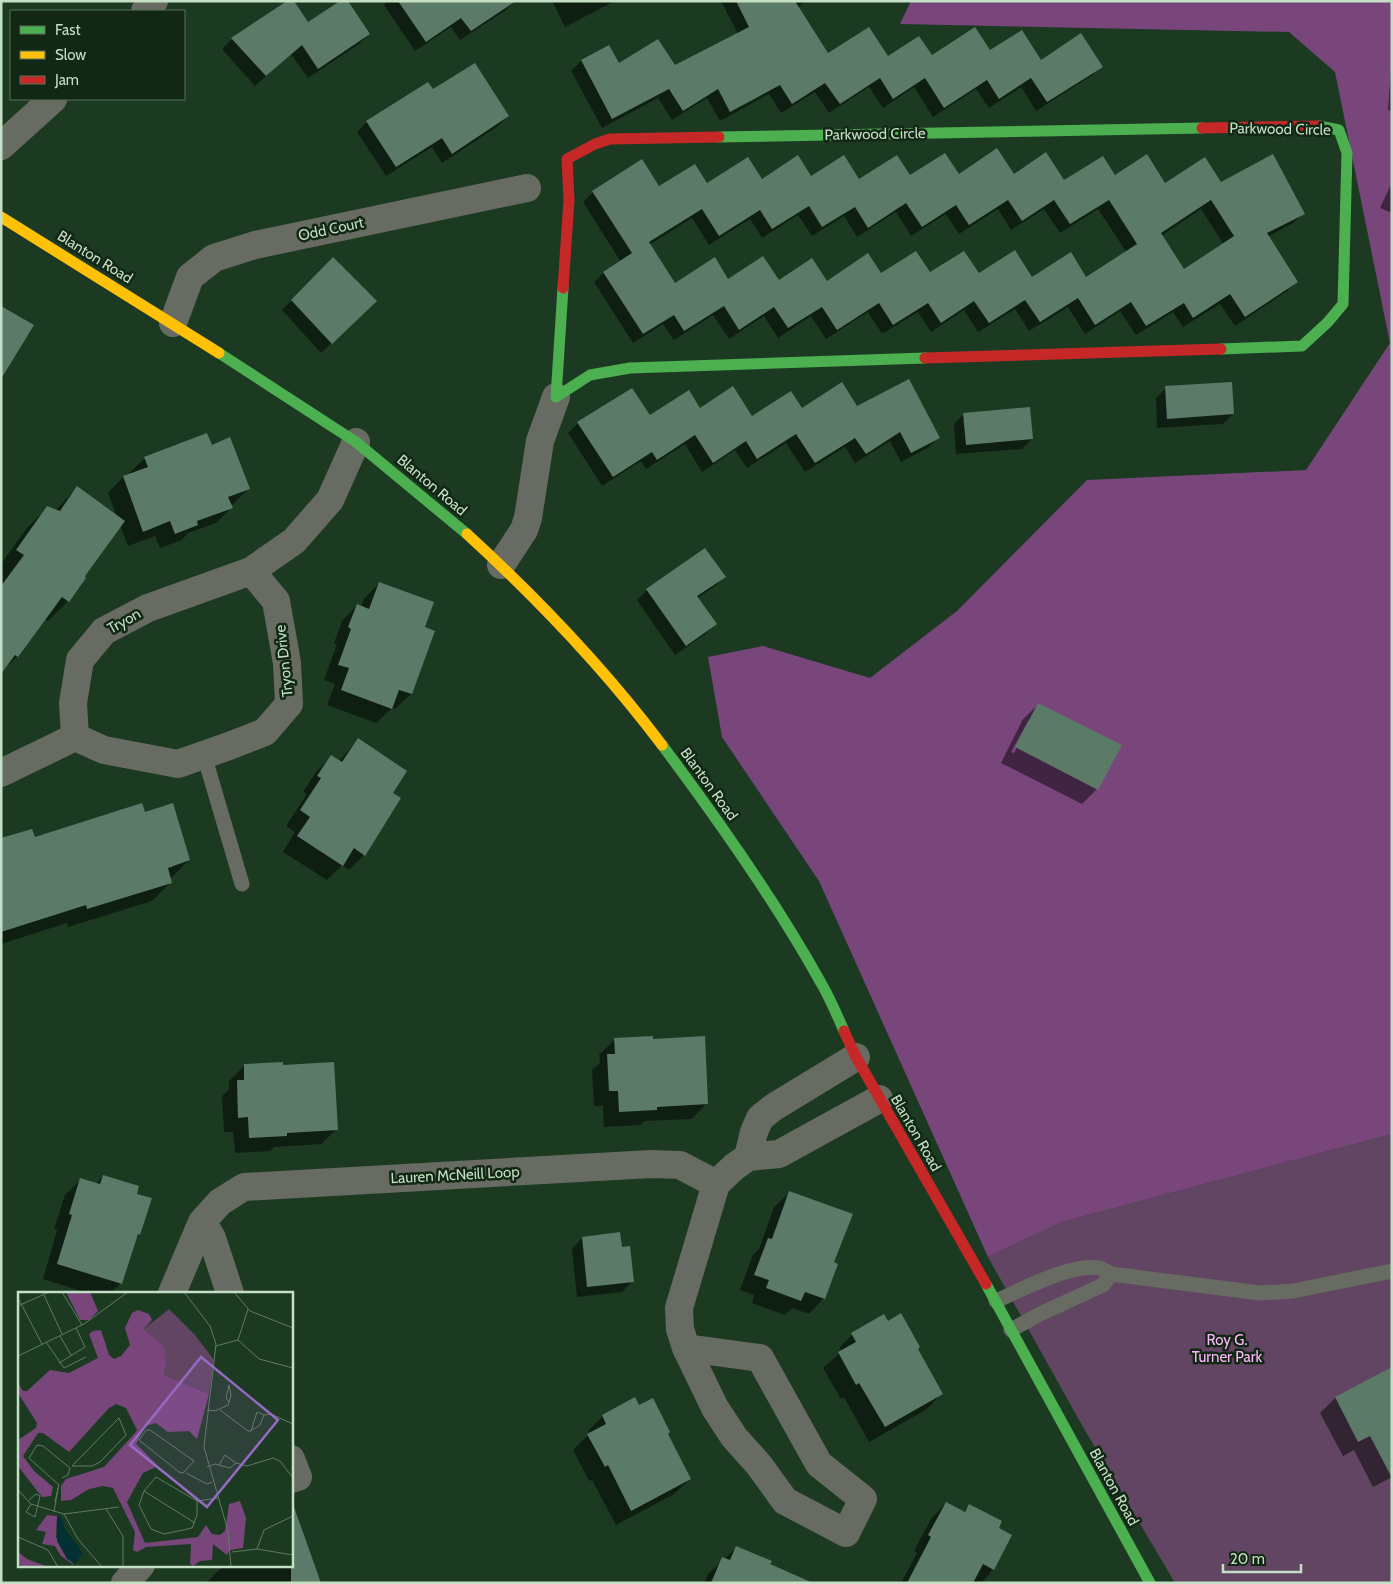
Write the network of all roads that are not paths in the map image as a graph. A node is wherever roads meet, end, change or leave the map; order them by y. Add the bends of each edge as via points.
1 (52, 100) edge
2 (1, 146) edge
3 (527, 188) dead end
4 (1, 217) edge
5 (172, 323) junction
6 (556, 397) junction
7 (356, 442) junction
8 (502, 565) junction
9 (251, 571) junction
10 (75, 737) junction
11 (204, 755) junction
12 (1, 772) edge
13 (242, 884) dead end
14 (856, 1057) junction
15 (879, 1099) junction
16 (748, 1157) junction
17 (716, 1184) junction
18 (202, 1222) junction
19 (1392, 1271) edge
20 (1111, 1274) junction
21 (172, 1292) edge
22 (230, 1292) edge
23 (996, 1301) junction
24 (1011, 1330) junction
25 (686, 1348) junction
26 (292, 1462) edge
27 (292, 1479) edge
28 (141, 1566) edge
29 (125, 1583) edge
30 (1150, 1583) edge

1 - 2 street
3 - 5 street, Odd Court via 256,245 214,258 190,278
4 - 5 street, Blanton Road
5 - 7 street, Blanton Road
6 - 6 street, Parkwood Circle via 590,375 630,368 1302,346 1343,304 1347,153 1339,130 1319,126 615,137 594,142 567,159 569,200
6 - 8 street, Parkwood Circle via 540,441 528,518
7 - 8 street, Blanton Road
7 - 9 street via 330,500 294,541
8 - 14 street, Blanton Road via 564,628 626,700 697,791 757,878 822,984
9 - 10 street, Tryon via 148,608 104,631 80,660 73,703
9 - 11 street, Tryon Drive via 276,601 287,663 289,704 265,732
10 - 11 street, Tryon Drive via 104,750 178,764
10 - 12 street
11 - 13 lane
14 - 15 street, Blanton Road
14 - 16 street via 760,1118
15 - 16 street via 780,1154
15 - 23 street, Blanton Road
16 - 17 street
17 - 18 street, Lauren McNeill Loop via 680,1165 651,1164 244,1188 220,1202
17 - 25 street via 679,1308 680,1329
18 - 21 street, Lauren McNeill Loop
18 - 22 street via 212,1238
19 - 20 lane via 1293,1291 1260,1293
20 - 23 lane via 1102,1268 1081,1269 1050,1277
20 - 24 lane via 1103,1285
23 - 24 street, Blanton Road
24 - 30 street, Blanton Road
25 - 25 street via 715,1408 785,1501 846,1533 863,1499 819,1464 760,1358
26 - 27 street via 298,1477
28 - 29 street

